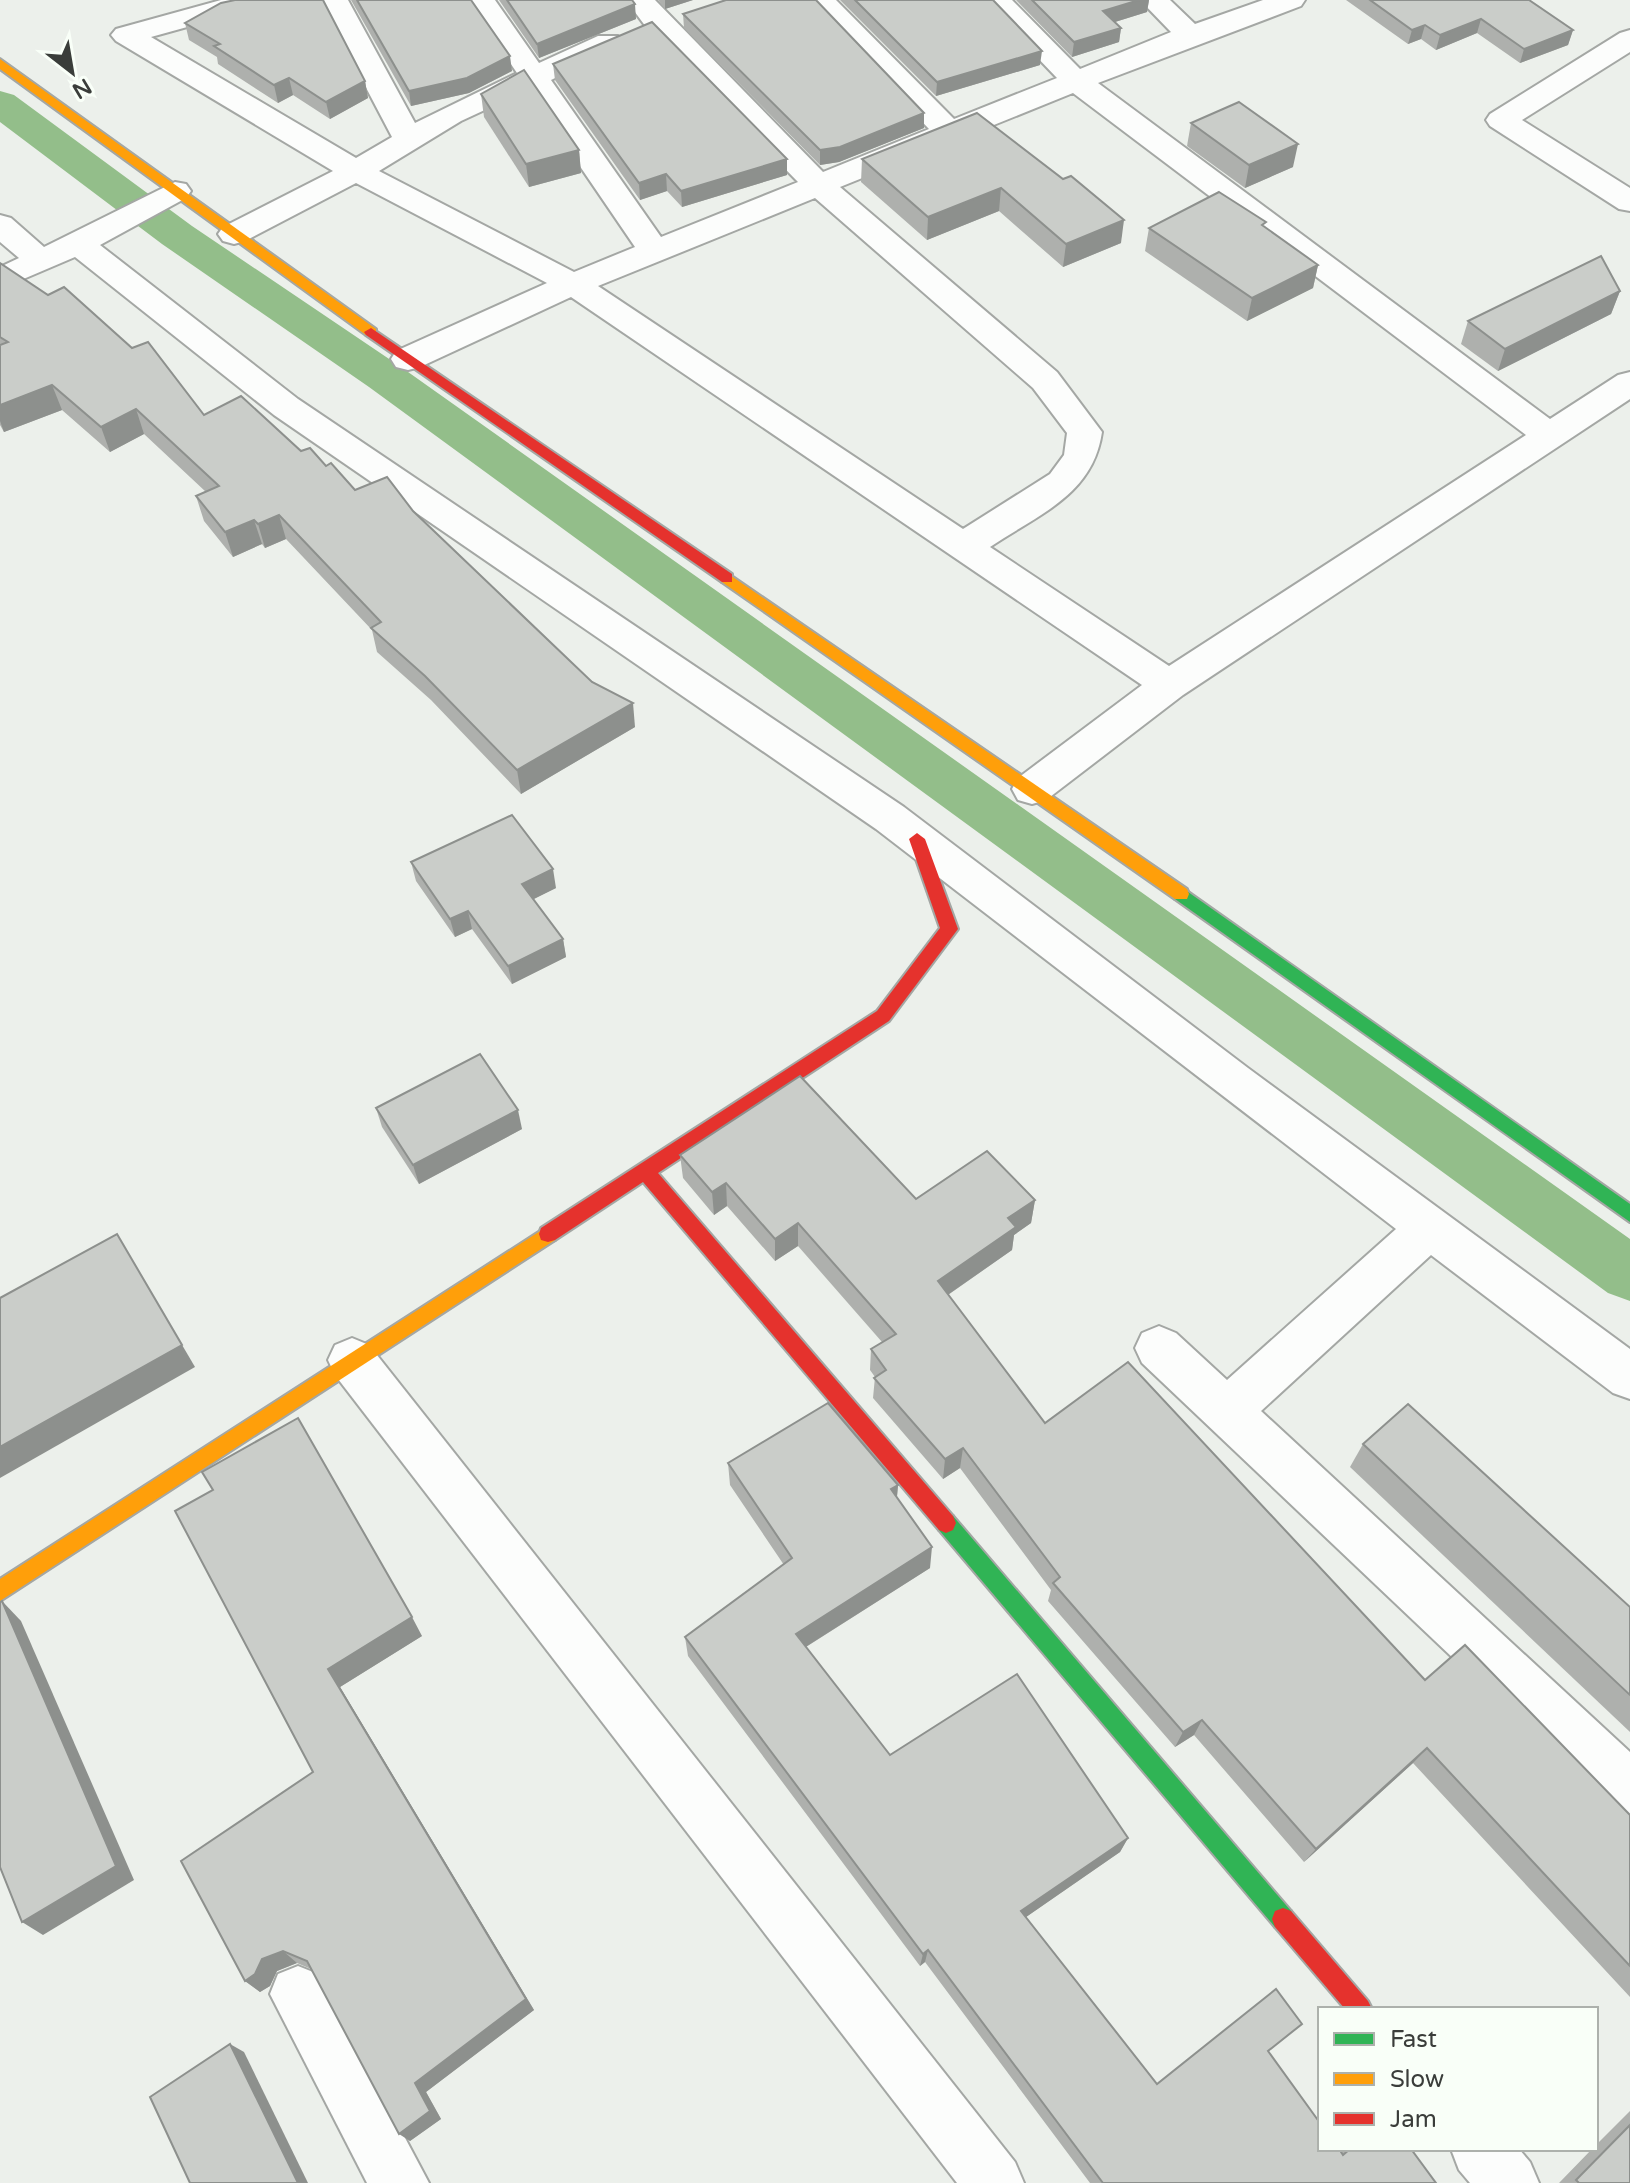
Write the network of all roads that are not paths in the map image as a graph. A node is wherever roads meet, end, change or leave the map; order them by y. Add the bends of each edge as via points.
1 (253, 0) edge
2 (334, 0) edge
3 (481, 0) edge
4 (820, 0) edge
5 (996, 0) edge
6 (1154, 0) edge
7 (1291, 0) edge
8 (661, 11) edge
9 (1190, 35) junction
10 (1630, 39) edge
11 (0, 63) edge
12 (531, 75) junction
13 (1076, 81) junction
14 (949, 132) junction
15 (408, 139) junction
16 (356, 171) junction
17 (819, 185) junction
18 (175, 191) junction
19 (1630, 202) edge
20 (0, 225) edge
21 (234, 234) junction
22 (78, 244) junction
23 (654, 251) junction
24 (41, 261) junction
25 (0, 279) edge
26 (573, 284) junction
27 (408, 359) junction
28 (1630, 383) edge
29 (1550, 436) junction
30 (964, 546) junction
31 (1169, 685) junction
32 (1032, 789) junction
33 (917, 839) junction
34 (644, 1170) junction
35 (1630, 1214) edge
36 (1429, 1228) junction
37 (1159, 1348) dead end
38 (352, 1360) junction
39 (1630, 1377) edge
40 (1227, 1411) junction
41 (0, 1591) edge
42 (1630, 1789) edge
43 (298, 1994) edge
44 (1358, 2007) edge
45 (1482, 2151) edge
46 (399, 2183) edge
47 (994, 2183) edge
48 (1509, 2183) edge

1 - 16 street via 126,35
2 - 15 street
3 - 12 street
4 - 14 street
5 - 13 street
6 - 9 street
7 - 9 street
8 - 12 street
8 - 17 street
9 - 13 street
10 - 19 street via 1501,120
11 - 18 street
12 - 15 street
12 - 23 street
13 - 14 street
13 - 29 street
14 - 17 street
15 - 16 street
16 - 21 street
16 - 26 street
17 - 23 street
17 - 30 street via 1045,380 1085,432 1081,457 1063,482
18 - 21 street
18 - 22 street
20 - 24 street
21 - 27 street
22 - 24 street
22 - 33 street via 286,407
23 - 26 street
24 - 25 street
26 - 27 street
26 - 30 street
27 - 32 street
28 - 29 street
29 - 31 street
30 - 31 street
31 - 32 street
32 - 35 street
33 - 34 street via 949,929 883,1016
33 - 36 street
34 - 38 street
34 - 44 street
36 - 39 street
36 - 40 street
37 - 40 street
38 - 41 street
38 - 47 street
40 - 42 street
43 - 46 street
45 - 48 street

